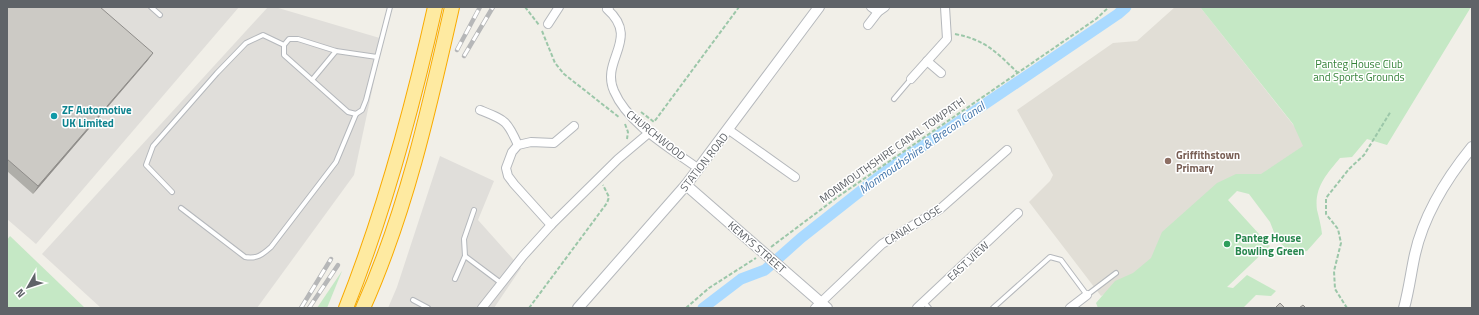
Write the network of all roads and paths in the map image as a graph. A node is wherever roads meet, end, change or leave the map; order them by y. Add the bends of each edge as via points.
1 (151, 7) edge
2 (390, 7) edge
3 (435, 7) edge
4 (452, 7) edge
5 (525, 7) edge
6 (559, 7) edge
7 (739, 7) edge
8 (819, 7) edge
9 (885, 7) edge
10 (945, 7) edge
11 (1109, 7) edge
12 (606, 8) edge
13 (874, 10) edge
14 (160, 15) dead end
15 (548, 24) dead end
16 (868, 25) dead end
17 (947, 35) junction
18 (284, 45) junction
19 (336, 51) junction
20 (377, 57) junction
21 (927, 61) junction
22 (941, 73) dead end
23 (1018, 74) junction
24 (912, 79) joint
25 (312, 80) junction
26 (894, 99) dead end
27 (480, 110) dead end
28 (1391, 111) dead end
29 (356, 114) junction
30 (626, 118) junction
31 (574, 126) dead end
32 (729, 130) junction
33 (650, 132) junction
34 (625, 141) dead end
35 (518, 145) junction
36 (1472, 147) edge
37 (1007, 150) dead end
38 (698, 169) junction
39 (794, 177) dead end
40 (596, 180) junction
41 (686, 185) junction
42 (172, 192) dead end
43 (181, 208) dead end
44 (474, 210) dead end
45 (1018, 213) dead end
46 (551, 225) junction
47 (765, 254) junction
48 (465, 256) junction
49 (1116, 273) dead end
50 (455, 279) dead end
51 (501, 283) junction
52 (1087, 295) junction
53 (413, 300) dead end
54 (926, 305) edge
55 (821, 306) edge
56 (346, 308) edge
57 (363, 308) edge
58 (428, 308) edge
59 (482, 308) edge
60 (529, 308) edge
61 (578, 308) edge
62 (686, 308) edge
63 (917, 308) edge
64 (993, 308) edge
65 (1070, 308) edge
66 (1347, 308) edge
67 (1404, 308) edge

1 - 14 lane
2 - 20 lane
3 - 56 highway via 386,198
4 - 57 highway via 401,212
5 - 30 path via 539,26 555,63 580,87
6 - 15 street
7 - 30 path via 654,122 635,108
8 - 32 street, STATION ROAD
9 - 13 street
10 - 17 street
11 - 23 path, MONMOUTHSHIRE CANAL TOWPATH
12 - 30 street, CHURCHWOOD via 615,16 621,33 620,48 612,65 611,76 613,89
13 - 16 street
17 - 21 street via 947,39
17 - 23 path via 955,34 979,40 996,52
18 - 19 lane via 289,39 298,39
18 - 25 lane via 284,55
18 - 42 lane via 263,35 246,43 216,73 153,146 146,165
19 - 20 lane
19 - 25 lane
20 - 29 lane via 366,100 362,110
21 - 22 street
21 - 24 street
23 - 47 path, MONMOUTHSHIRE CANAL TOWPATH via 840,196
24 - 26 lane
25 - 29 lane via 348,112
27 - 35 street via 505,121 512,129
28 - 66 path via 1364,155 1326,198 1326,214 1338,229 1341,243 1334,271 1335,289
29 - 43 lane via 336,162 326,177 271,247 261,256 245,257
30 - 33 street, CHURCHWOOD
30 - 34 path via 628,132
31 - 35 street via 554,143 531,142
32 - 38 street, STATION ROAD
32 - 39 street
33 - 38 street, CHURCHWOOD
33 - 40 street
35 - 46 street via 508,161 508,176
36 - 67 street via 1449,176 1424,223
37 - 55 street, CANAL CLOSE via 940,208 882,244
38 - 41 street, STATION ROAD
40 - 46 street
40 - 60 path via 609,197 607,203
41 - 47 street, KEMYS STREET
41 - 61 street, STATION ROAD
44 - 48 lane via 464,239
45 - 54 street, EAST VIEW
46 - 51 street
47 - 55 street, KEMYS STREET
47 - 62 path, MONMOUTHSHIRE CANAL TOWPATH via 709,288
48 - 50 lane
48 - 51 lane
49 - 52 lane
51 - 59 street
52 - 64 lane via 1061,260 1050,257
52 - 65 street
53 - 58 lane
54 - 63 street, EAST VIEW

